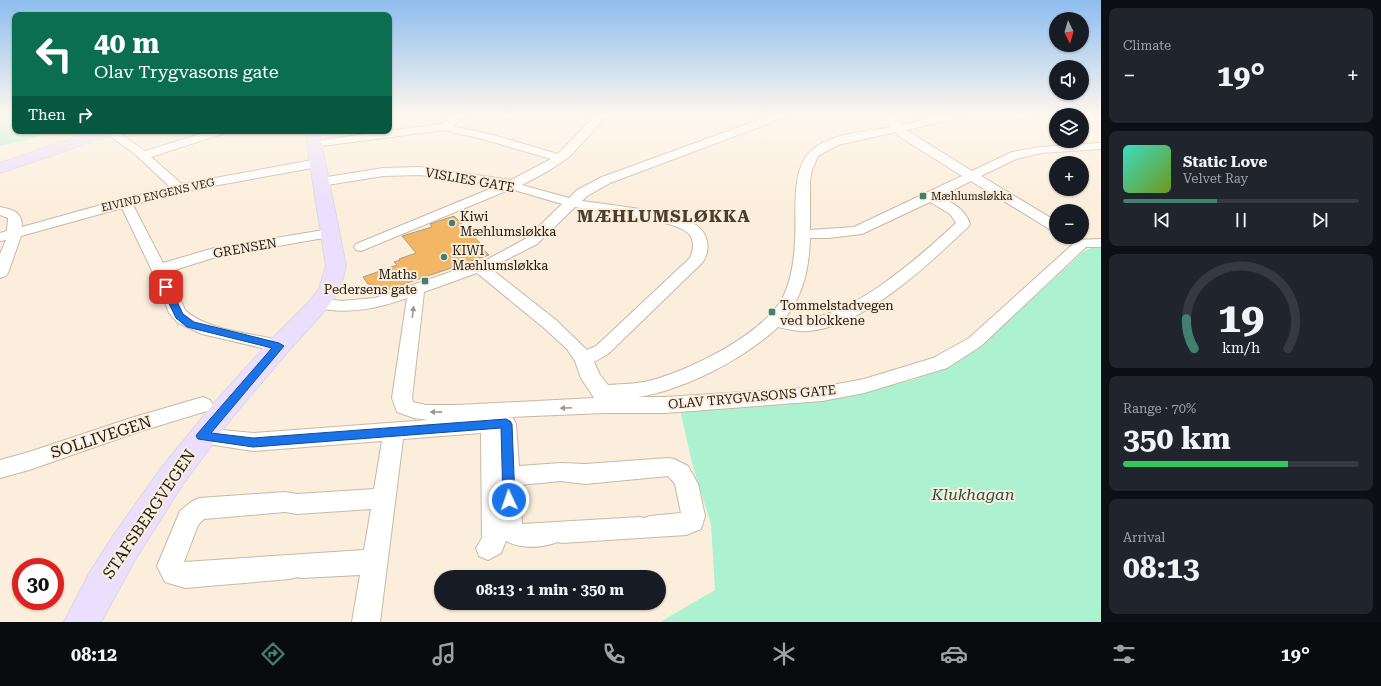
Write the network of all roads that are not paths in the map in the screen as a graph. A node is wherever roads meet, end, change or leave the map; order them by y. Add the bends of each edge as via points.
1 (60, 144) edge
2 (71, 144) edge
3 (126, 144) edge
4 (180, 144) edge
5 (314, 144) edge
6 (512, 144) edge
7 (575, 144) edge
8 (703, 144) edge
9 (834, 144) edge
10 (919, 144) edge
11 (1093, 147) edge
12 (142, 156) junction
13 (559, 158) junction
14 (318, 163) junction
15 (0, 166) edge
16 (972, 175) junction
17 (321, 182) junction
18 (510, 184) junction
19 (179, 188) junction
20 (930, 197) junction
21 (125, 202) junction
22 (572, 203) junction
23 (0, 211) edge
24 (1049, 223) edge
25 (330, 233) junction
26 (803, 234) junction
27 (7, 235) edge
28 (1089, 242) edge
29 (1101, 243) edge
30 (1078, 244) edge
31 (362, 246) dead end
32 (160, 268) junction
33 (480, 268) junction
34 (0, 273) edge
35 (416, 290) junction
36 (320, 303) junction
37 (776, 320) junction
38 (279, 346) junction
39 (584, 359) junction
40 (604, 399) junction
41 (203, 406) dead end
42 (491, 424) junction
43 (394, 431) junction
44 (202, 436) junction
45 (0, 469) edge
46 (508, 476) junction
47 (384, 498) junction
48 (488, 548) dead end
49 (376, 562) junction
50 (82, 622) edge
51 (366, 622) edge

1 - 15 main road
2 - 15 main road
3 - 12 street
4 - 12 street
5 - 14 main road, STAFSBERGVEGEN
6 - 13 street
7 - 13 street
8 - 22 street via 606,180 582,193
9 - 26 street via 814,153 806,167
10 - 16 street
11 - 16 street via 1041,150 1022,154 1002,160
12 - 19 street
13 - 18 street
14 - 17 main road, STAFSBERGVEGEN
14 - 19 street, EIVIND ENGENS VEG
16 - 20 street
16 - 24 street
17 - 18 street, VISLIES GATE via 383,172 420,171
17 - 25 main road, STAFSBERGVEGEN
18 - 22 street, VISLIES GATE
18 - 31 street
19 - 21 street, EIVIND ENGENS VEG
20 - 26 street via 857,231
20 - 37 street via 952,208 962,218 963,224 935,250 889,286 844,314 813,325 789,324
21 - 27 street, EIVIND ENGENS VEG
21 - 32 street via 155,264
22 - 33 street via 532,241
22 - 39 street, VISLIES GATE via 674,220 691,228 700,241 697,260 689,269 602,350
23 - 27 street via 12,214 16,218
25 - 32 street, GRENSEN via 214,253
25 - 36 main road, STAFSBERGVEGEN via 336,266 335,275 330,290
26 - 37 street via 796,286 788,304
27 - 34 street via 14,237
28 - 29 street, OLAV TRYGVASONS GATE
30 - 40 street, OLAV TRYGVASONS GATE via 1078,248 990,330 940,364 871,384 822,394 657,405
32 - 38 street via 179,316 184,321 204,329
33 - 35 street
33 - 39 street via 550,324
35 - 36 street via 377,304 341,306
40 -> 35 street via 571,408 412,412 404,407 402,392
36 - 38 main road, STAFSBERGVEGEN
37 - 40 street via 720,358 654,387
38 - 44 main road, STAFSBERGVEGEN
39 - 40 street via 591,378
41 - 45 street, SOLLIVEGEN via 131,426 29,462
42 - 43 street
42 - 46 street via 506,424
42 - 48 street via 494,539
43 - 44 street via 253,442
43 - 47 street
44 - 50 main road, STAFSBERGVEGEN via 115,561
46 - 46 street via 510,525 516,534 686,524 693,521 694,513 683,476 677,469 668,467 585,474 561,472
47 - 49 street
47 - 49 street via 199,509 188,519 170,566 174,573 185,575
49 - 51 street

